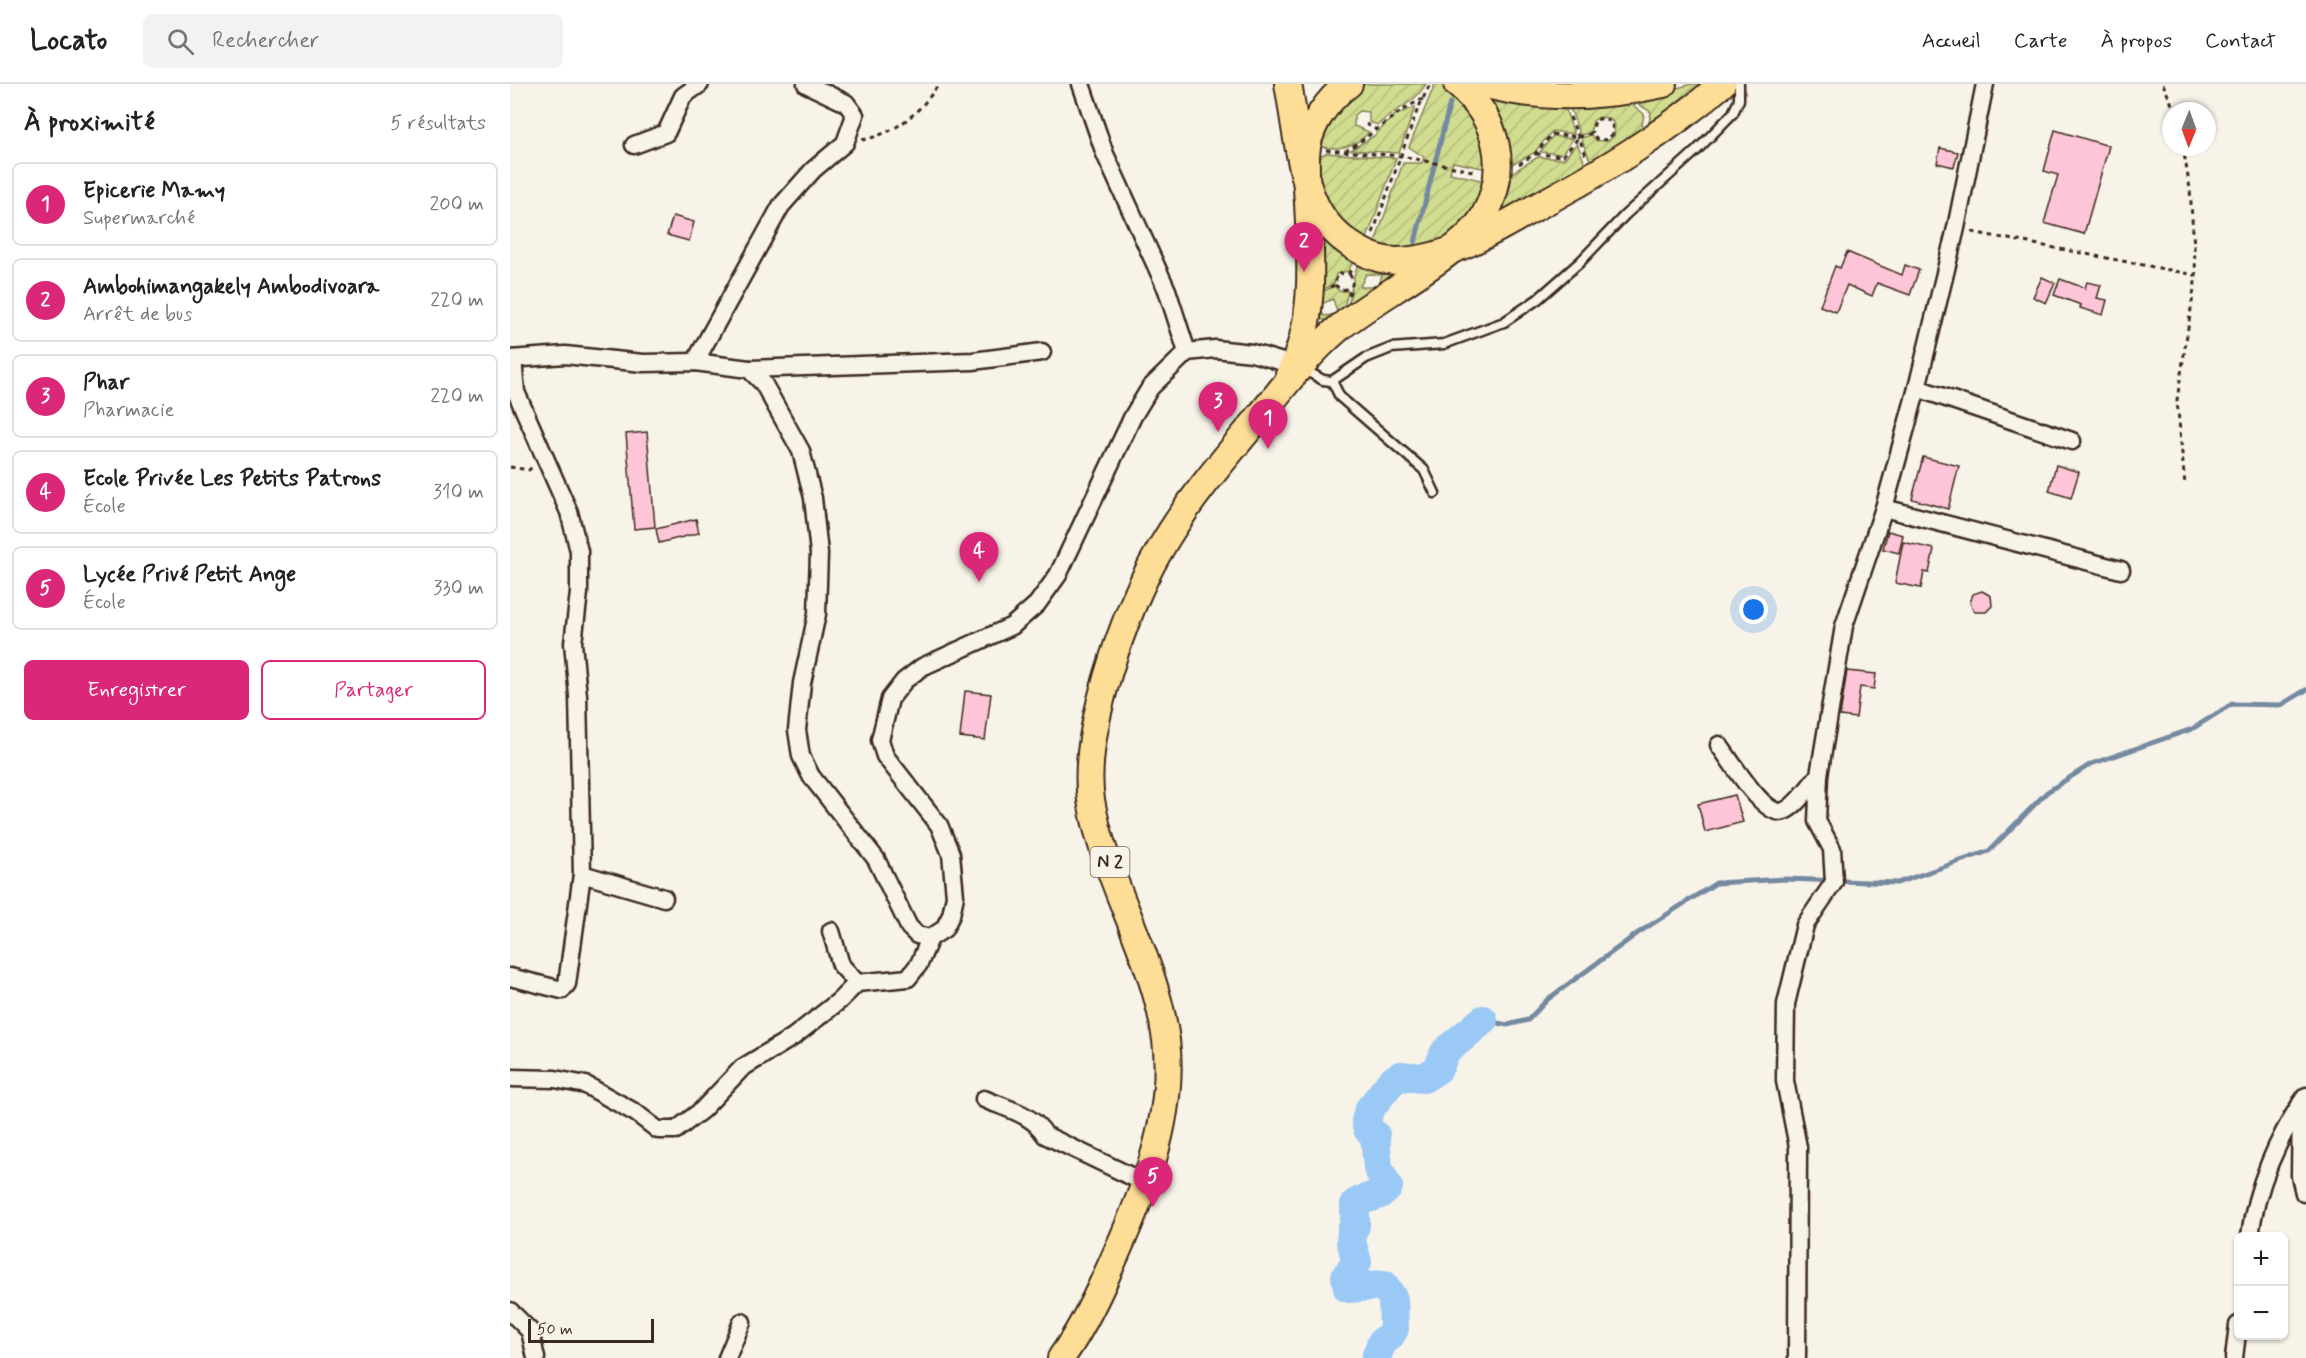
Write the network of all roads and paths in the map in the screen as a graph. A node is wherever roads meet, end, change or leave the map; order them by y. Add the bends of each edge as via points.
1 (700, 84) edge
2 (806, 84) edge
3 (939, 84) edge
4 (1082, 84) edge
5 (1288, 84) edge
6 (1349, 84) edge
7 (1430, 84) edge
8 (1457, 84) edge
9 (1484, 84) edge
10 (1663, 84) edge
11 (1722, 84) edge
12 (1739, 84) edge
13 (1984, 84) edge
14 (2163, 84) edge
15 (1561, 95) junction
16 (1423, 99) junction
17 (2171, 102) edge
18 (1366, 124) dead end
19 (1377, 130) junction
20 (1592, 133) junction
21 (1579, 137) junction
22 (846, 143) junction
23 (634, 145) dead end
24 (1327, 151) dead end
25 (1343, 152) junction
26 (1535, 154) junction
27 (1402, 156) junction
28 (2184, 156) edge
29 (1454, 167) dead end
30 (1498, 176) junction
31 (1594, 176) junction
32 (1307, 182) junction
33 (1956, 228) junction
34 (1452, 250) junction
35 (1365, 254) junction
36 (2196, 276) junction
37 (1335, 285) junction
38 (1350, 288) dead end
39 (1309, 297) junction
40 (1042, 352) dead end
41 (1187, 352) junction
42 (511, 359) edge
43 (695, 362) junction
44 (1297, 365) junction
45 (749, 369) junction
46 (1332, 381) junction
47 (1917, 388) junction
48 (2072, 441) dead end
49 (2185, 484) dead end
50 (1435, 493) dead end
51 (1884, 508) junction
52 (2121, 570) dead end
53 (1719, 745) dead end
54 (1819, 775) junction
55 (582, 874) junction
56 (664, 898) dead end
57 (831, 931) dead end
58 (930, 938) junction
59 (510, 977) edge
60 (857, 983) junction
61 (510, 1078) edge
62 (984, 1099) dead end
63 (2304, 1100) edge
64 (1145, 1183) junction
65 (2306, 1193) edge
66 (2250, 1232) edge
67 (510, 1311) edge
68 (742, 1322) dead end
69 (2236, 1340) edge
70 (536, 1358) edge
71 (727, 1358) edge
72 (1061, 1358) edge
73 (1797, 1358) edge
74 (2234, 1358) edge

1 - 23 street via 683,96 666,133
2 - 22 street via 846,103 855,115
3 - 22 path via 906,122 876,137
4 - 41 street via 1105,154 1167,290
5 - 32 main road
6 - 32 main road via 1335,94 1318,119 1306,147
7 - 16 path
8 - 30 main road via 1473,97 1492,126 1499,155
9 - 15 main road
10 - 15 main road via 1631,91
11 - 31 main road via 1641,148
12 - 46 lane via 1739,100 1733,113 1538,298 1504,322 1472,336 1443,344 1391,348 1366,358
13 - 33 street
14 - 17 path
15 - 21 path
16 - 19 path via 1392,115
16 - 27 path
18 - 19 path
19 - 25 path
20 - 20 path via 1597,139 1606,140 1613,134 1612,123 1604,118 1595,120
20 - 21 path
21 - 26 path via 1563,156
21 - 26 path via 1552,134
21 - 31 path
22 - 43 street via 813,170 781,206
24 - 25 path
25 - 27 path
26 - 30 path
27 - 29 path
27 - 35 path
28 - 36 path
30 - 34 main road via 1481,221
31 - 34 main road
32 - 35 main road via 1328,225
32 - 39 main road
33 - 36 path
33 - 47 street
34 - 35 main road via 1395,261
34 - 44 main road via 1386,292
35 - 37 path via 1358,257 1349,273 1337,274
36 - 49 path via 2177,400
37 - 38 path via 1342,290
37 - 39 path
39 - 44 main road
40 - 45 street via 973,361
41 - 44 street via 1215,349 1252,353
41 - 58 street via 1150,388 1133,416 1058,575 1037,604 1012,626 921,667 890,699 880,740 885,756 939,825 951,854 955,897 951,915 944,929
42 - 43 street via 566,355 643,363
42 - 55 street via 516,392 569,512 579,551 573,643
43 - 45 street
44 - 46 lane
44 - 64 main road, N 2 via 1192,498 1157,555 1130,613 1098,713 1091,756 1091,800 1153,983 1166,1040 1168,1085
45 - 58 street via 763,383 801,452 813,498 819,553 817,614 802,683 797,730 801,756 811,776 876,859 909,927 917,935
46 - 50 lane via 1340,397 1424,470
47 - 48 street
47 - 51 street
51 - 52 street
51 - 54 street via 1844,626
53 - 54 street via 1765,807 1777,812 1786,811
54 - 73 street via 1817,821 1832,849 1833,882 1805,925 1786,1004 1785,1081 1798,1147
55 - 56 street
55 - 59 street via 567,984 562,990
57 - 60 street via 841,965
58 - 60 street via 908,978
60 - 61 street via 792,1037 742,1068 702,1110 676,1130 658,1130 586,1085 555,1079
62 - 64 street via 1027,1116 1045,1134
63 - 65 street via 2300,1176
63 - 66 street via 2286,1125 2253,1207
64 - 72 main road, N 2 via 1099,1290
67 - 70 street via 530,1331
68 - 71 street
69 - 74 street

